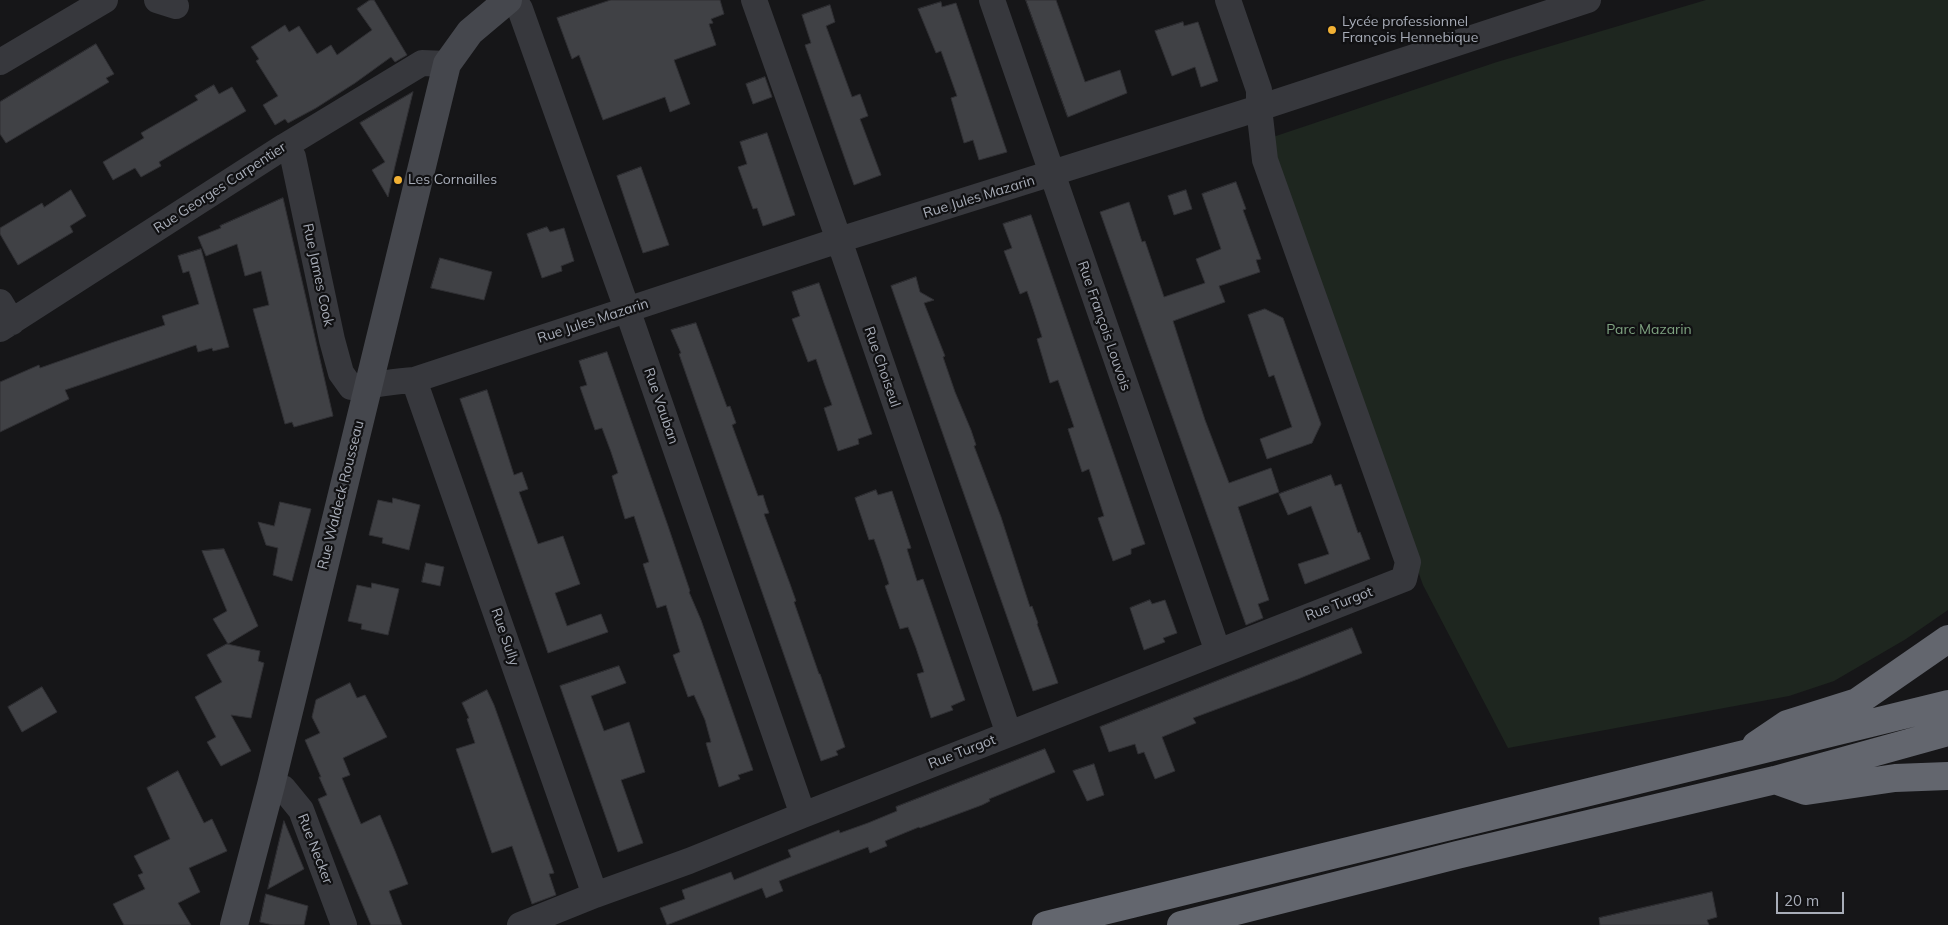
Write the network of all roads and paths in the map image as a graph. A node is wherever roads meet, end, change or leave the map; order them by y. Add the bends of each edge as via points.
1 (105, 0) edge
2 (508, 0) edge
3 (514, 0) edge
4 (754, 0) edge
5 (992, 0) edge
6 (1228, 0) edge
7 (1588, 0) edge
8 (0, 62) edge
9 (446, 64) junction
10 (1259, 108) junction
11 (285, 146) junction
12 (1052, 174) junction
13 (839, 240) junction
14 (627, 309) junction
15 (4, 318) edge
16 (414, 380) junction
17 (368, 386) junction
18 (1948, 640) edge
19 (1218, 652) junction
20 (1948, 704) edge
21 (1948, 732) edge
22 (1009, 734) junction
23 (1742, 755) junction
24 (1948, 776) edge
25 (1775, 780) junction
26 (271, 785) junction
27 (803, 814) junction
28 (595, 895) junction
29 (234, 925) edge
30 (344, 925) edge
31 (520, 925) edge
32 (1046, 925) edge
33 (1180, 925) edge

1 - 8 street
2 - 9 street via 470,32
3 - 14 street, Rue Vauban via 520,9
4 - 13 street, Rue Choiseul
5 - 12 street, Rue François Louvois
6 - 10 street via 1259,90
7 - 10 street, Rue Jules Mazarin
9 - 11 street, Rue Georges Carpentier via 422,63
9 - 17 street, Rue Waldeck Rousseau
10 - 12 street, Rue Jules Mazarin
10 - 19 street, Rue Turgot via 1265,160 1408,562 1404,579
11 - 15 street, Rue Georges Carpentier
11 - 17 street, Rue James Cook via 293,157 341,373 351,387
12 - 13 street, Rue Jules Mazarin
12 - 19 street, Rue François Louvois
13 - 14 street, Rue Jules Mazarin
13 - 22 street, Rue Choiseul
14 - 16 street, Rue Jules Mazarin
14 - 27 street, Rue Vauban
16 - 17 street, Rue Jules Mazarin
16 - 28 street, Rue Sully
17 - 26 street, Rue Waldeck Rousseau
18 - 23 highway via 1857,702 1787,724
19 - 22 street, Rue Turgot
20 - 23 highway
21 - 25 highway
22 - 27 street, Rue Turgot
23 - 32 highway
24 - 25 highway via 1895,778 1806,791
25 - 33 highway
26 - 29 street, Rue Waldeck Rousseau
26 - 30 street, Rue Necker via 283,788 301,810
27 - 28 street, Rue Turgot
28 - 31 street, Rue Turgot

